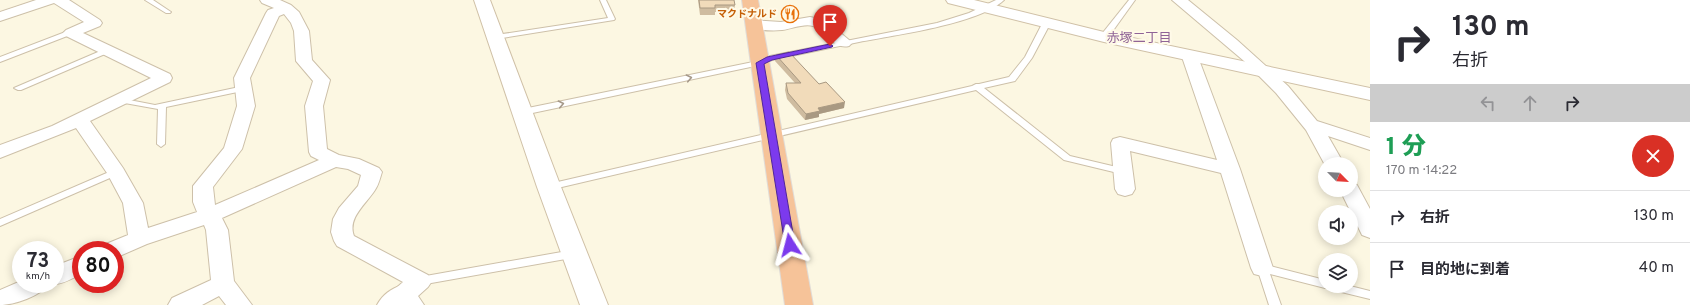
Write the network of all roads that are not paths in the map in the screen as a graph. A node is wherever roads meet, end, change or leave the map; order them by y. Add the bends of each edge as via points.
1 (59, 0) edge
2 (148, 0) edge
3 (267, 0) edge
4 (482, 0) edge
5 (603, 0) edge
6 (750, 0) edge
7 (954, 0) edge
8 (1132, 0) edge
9 (1179, 0) edge
10 (42, 1) edge
11 (994, 5) edge
12 (286, 8) junction
13 (168, 12) dead end
14 (0, 17) edge
15 (754, 24) junction
16 (1046, 24) junction
17 (71, 33) junction
18 (496, 37) junction
19 (1104, 37) junction
20 (844, 43) junction
21 (108, 51) junction
22 (1190, 56) junction
23 (0, 60) edge
24 (760, 63) junction
25 (1266, 72) junction
26 (976, 86) junction
27 (18, 88) dead end
28 (244, 88) junction
29 (1370, 94) edge
30 (120, 100) junction
31 (162, 105) junction
32 (523, 112) junction
33 (80, 120) junction
34 (1311, 125) junction
35 (772, 135) junction
36 (162, 144) dead end
37 (1370, 144) edge
38 (0, 152) edge
39 (1330, 157) edge
40 (334, 161) junction
41 (1230, 169) junction
42 (116, 172) junction
43 (1124, 180) joint
44 (549, 187) junction
45 (1360, 202) edge
46 (210, 215) junction
47 (0, 223) edge
48 (1370, 230) edge
49 (139, 239) junction
50 (124, 246) edge
51 (575, 253) junction
52 (1262, 268) junction
53 (1318, 282) edge
54 (223, 284) junction
55 (1358, 292) edge
56 (16, 293) edge
57 (1370, 295) edge
58 (406, 297) edge
59 (0, 300) edge
60 (180, 305) edge
61 (240, 305) edge
62 (594, 305) edge
63 (800, 305) edge
64 (1275, 305) edge

1 - 17 street via 95,23
2 - 13 lane
3 - 12 street
4 - 18 street
5 - 18 lane via 612,19
6 - 15 highway
7 - 11 street
8 - 19 lane
9 - 25 street
10 - 14 street
11 - 16 street
11 - 20 lane via 923,28
12 - 28 street via 273,13 242,78
12 - 40 street via 295,16 303,33 304,61 322,80 314,106 318,152
15 - 20 street via 781,26 820,23
15 - 24 highway
16 - 19 street
16 - 26 lane via 1028,58 1012,79
17 - 21 street
17 - 23 lane
18 - 32 street
19 - 22 street
20 - 24 lane via 770,58
21 - 27 lane
21 - 30 street via 164,78
22 - 25 street
22 - 41 street
32 -> 24 lane
24 - 35 highway
25 - 29 street
25 - 34 street
26 - 35 lane
26 - 43 lane via 1067,158
28 - 31 lane
28 - 46 street via 246,106 233,149 203,186 203,202
30 - 31 lane via 155,107
30 - 33 street
31 - 36 lane
32 - 44 street
33 - 38 street
33 - 42 street
34 - 37 street
34 - 39 street
35 - 44 lane
35 - 63 highway
40 - 46 street
40 - 58 street via 352,163 372,172 366,190 343,219 340,232 345,241
41 - 43 street via 1120,143
41 - 52 street
42 - 47 lane
42 - 49 street via 133,203
44 - 51 street
45 - 48 street
46 - 49 street
46 - 54 street via 217,230
49 - 50 street
51 - 58 lane
51 - 62 street
52 - 53 lane
52 - 64 lane
54 - 60 street
54 - 61 street
55 - 57 lane
56 - 59 street

